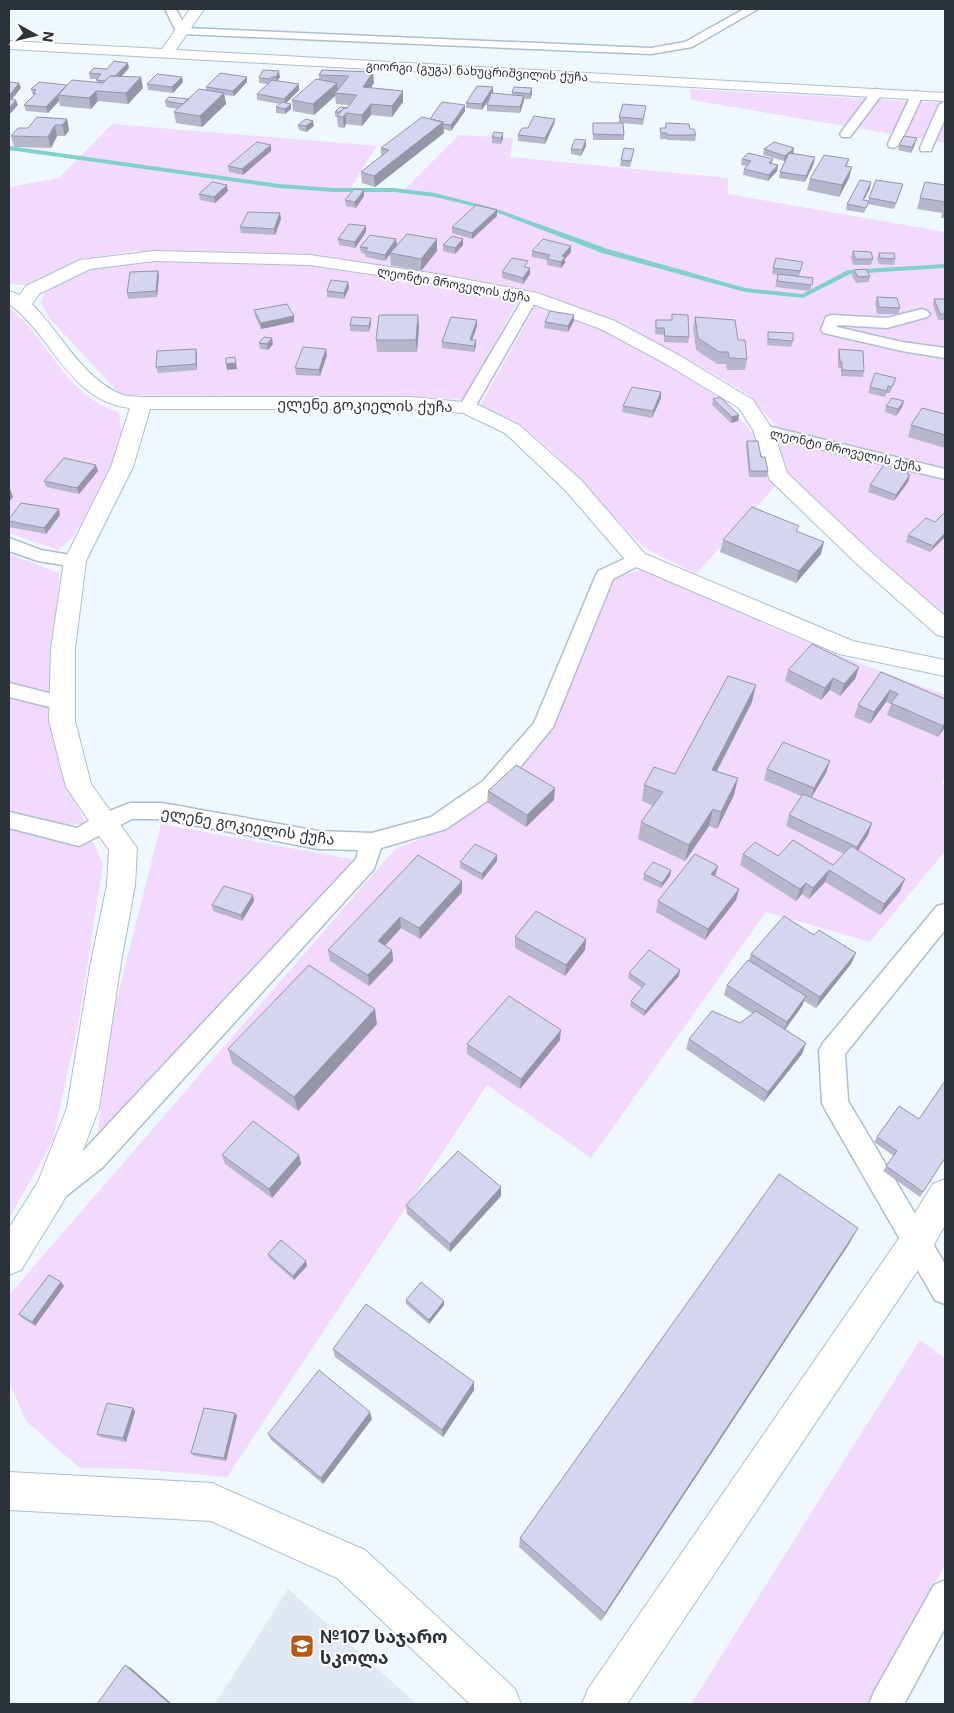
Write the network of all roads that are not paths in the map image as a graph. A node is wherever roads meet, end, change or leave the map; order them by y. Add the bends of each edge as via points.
1 (171, 9) edge
2 (197, 9) edge
3 (752, 9) edge
4 (182, 31) junction
5 (9, 45) edge
6 (166, 54) junction
7 (877, 93) junction
8 (917, 96) junction
9 (945, 97) edge
10 (945, 105) edge
11 (846, 134) dead end
12 (894, 144) dead end
13 (926, 148) dead end
14 (531, 297) junction
15 (16, 300) edge
16 (922, 314) dead end
17 (945, 353) edge
18 (142, 403) junction
19 (467, 407) junction
20 (763, 430) junction
21 (945, 474) edge
22 (9, 544) edge
23 (637, 559) junction
24 (75, 561) junction
25 (945, 629) edge
26 (945, 668) edge
27 (9, 690) edge
28 (62, 702) junction
29 (9, 820) edge
30 (105, 822) junction
31 (372, 842) junction
32 (945, 913) edge
33 (51, 1190) junction
34 (945, 1195) edge
35 (916, 1243) junction
36 (9, 1258) edge
37 (945, 1290) edge
38 (9, 1491) edge
39 (945, 1596) edge
40 (500, 1704) edge
41 (603, 1704) edge
42 (886, 1704) edge

1 - 4 lane
2 - 4 street
3 - 4 lane via 688,45 651,51
4 - 6 street
5 - 6 street, გიორგი (გუგა) ნახუცრიშვილის ქუჩა
6 - 7 street, გიორგი (გუგა) ნახუცრიშვილის ქუჩა
7 - 8 street, გიორგი (გუგა) ნახუცრიშვილის ქუჩა
7 - 11 lane
8 - 9 street, გიორგი (გუგა) ნახუცრიშვილის ქუჩა
8 - 12 lane
10 - 13 lane
14 - 15 street, ლეონტი მროველის ქუჩა via 310,260 154,256 86,264
14 - 19 lane
14 - 20 street, ლეონტი მროველის ქუჩა via 608,325 673,360 746,404
15 - 18 street, ელენე გოკიელის ქუჩა via 86,379 116,399
16 - 17 lane via 887,323 831,320 829,330 922,351
18 - 19 street, ელენე გოკიელის ქუჩა via 410,403
18 - 24 street via 122,467
19 - 23 street, ელენე გოკიელის ქუჩა via 512,429 573,485
20 - 21 lane, ლეონტი მროველის ქუჩა
20 - 25 street via 777,475
22 - 24 lane via 38,555
23 - 26 street via 848,648
23 - 31 lane, ელენე გოკიელის ქუჩა via 605,575 543,726 492,787 438,822
24 - 28 street via 63,649
27 - 28 lane
28 - 30 street via 62,721 79,787
29 - 30 lane, ელენე გოკიელის ქუჩა via 79,837
30 - 31 lane, ელენე გოკიელის ქუჩა via 130,811 162,811 318,840
30 - 33 street via 123,848 121,885 83,1108
31 - 33 lane via 366,863 94,1158
32 - 35 lane via 832,1051 835,1103
33 - 36 street
34 - 35 street
35 - 37 lane
35 - 41 street
38 - 40 street via 212,1502 351,1564
39 - 42 lane

